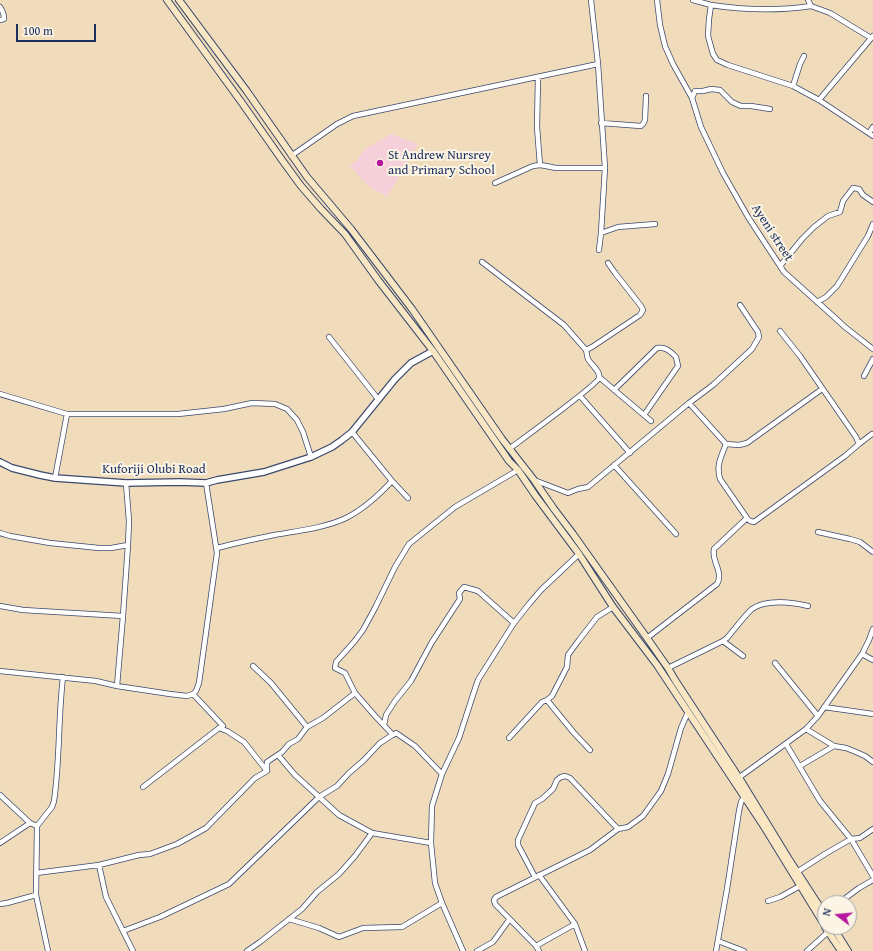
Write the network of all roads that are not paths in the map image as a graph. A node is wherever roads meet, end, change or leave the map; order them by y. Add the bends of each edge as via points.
1 (167, 0) edge
2 (179, 0) edge
3 (591, 0) edge
4 (657, 0) edge
5 (693, 0) edge
6 (808, 0) edge
7 (711, 5) junction
8 (810, 6) junction
9 (0, 7) edge
10 (0, 20) edge
11 (872, 37) edge
12 (804, 56) dead end
13 (598, 64) junction
14 (538, 77) junction
15 (793, 86) junction
16 (646, 96) dead end
17 (692, 98) junction
18 (820, 100) junction
19 (770, 109) dead end
20 (602, 123) junction
21 (873, 127) edge
22 (871, 134) edge
23 (291, 156) junction
24 (540, 165) junction
25 (605, 168) junction
26 (495, 183) dead end
27 (873, 202) edge
28 (655, 224) dead end
29 (873, 224) edge
30 (351, 229) junction
31 (601, 233) junction
32 (345, 234) junction
33 (599, 250) dead end
34 (482, 262) dead end
35 (608, 263) dead end
36 (780, 266) junction
37 (817, 302) junction
38 (740, 305) dead end
39 (780, 331) dead end
40 (329, 337) dead end
41 (873, 349) edge
42 (586, 350) junction
43 (433, 352) junction
44 (873, 359) edge
45 (864, 376) dead end
46 (600, 377) junction
47 (822, 389) junction
48 (614, 390) junction
49 (0, 394) edge
50 (580, 396) junction
51 (378, 399) junction
52 (689, 403) junction
53 (484, 413) junction
54 (67, 414) junction
55 (644, 415) junction
56 (478, 417) junction
57 (651, 421) dead end
58 (352, 432) junction
59 (872, 434) edge
60 (726, 444) junction
61 (858, 444) junction
62 (509, 449) junction
63 (630, 453) junction
64 (311, 457) junction
65 (0, 462) edge
66 (614, 465) junction
67 (518, 470) junction
68 (55, 478) junction
69 (534, 480) junction
70 (392, 481) junction
71 (126, 483) junction
72 (206, 483) junction
73 (408, 498) dead end
74 (747, 518) junction
75 (818, 532) dead end
76 (0, 533) edge
77 (676, 534) dead end
78 (128, 545) junction
79 (217, 548) junction
80 (873, 552) edge
81 (579, 554) junction
82 (0, 606) edge
83 (808, 606) dead end
84 (613, 607) junction
85 (123, 616) junction
86 (514, 623) junction
87 (873, 629) edge
88 (647, 638) junction
89 (723, 641) junction
90 (862, 654) junction
91 (743, 656) dead end
92 (873, 660) edge
93 (775, 663) dead end
94 (253, 666) dead end
95 (668, 668) junction
96 (0, 671) edge
97 (63, 678) junction
98 (117, 686) junction
99 (356, 693) junction
100 (193, 694) junction
101 (547, 700) junction
102 (824, 707) junction
103 (688, 712) junction
104 (873, 714) edge
105 (818, 716) junction
106 (384, 725) junction
107 (307, 727) junction
108 (219, 728) junction
109 (806, 729) junction
110 (396, 733) junction
111 (509, 738) dead end
112 (786, 744) junction
113 (834, 746) junction
114 (590, 750) dead end
115 (278, 755) junction
116 (873, 762) edge
117 (800, 766) junction
118 (267, 771) junction
119 (442, 774) junction
120 (737, 779) junction
121 (143, 787) dead end
122 (0, 795) edge
123 (319, 797) junction
124 (744, 797) junction
125 (30, 823) junction
126 (37, 826) junction
127 (618, 829) junction
128 (873, 829) edge
129 (372, 833) junction
130 (851, 839) junction
131 (0, 843) edge
132 (431, 843) junction
133 (99, 865) junction
134 (797, 872) junction
135 (36, 873) junction
136 (537, 876) junction
137 (873, 876) edge
138 (873, 880) edge
139 (800, 886) junction
140 (36, 895) junction
141 (850, 895) edge
142 (768, 901) dead end
143 (442, 902) junction
144 (817, 902) edge
145 (0, 904) edge
146 (817, 912) edge
147 (289, 919) junction
148 (509, 920) junction
149 (575, 924) junction
150 (123, 931) junction
151 (822, 935) edge
152 (832, 935) edge
153 (834, 935) edge
154 (718, 941) junction
155 (537, 949) edge
156 (48, 951) edge
157 (132, 951) edge
158 (247, 951) edge
159 (463, 951) edge
160 (477, 951) edge
161 (585, 951) edge
162 (716, 951) edge
163 (744, 951) edge
164 (807, 951) edge
165 (841, 951) edge
166 (848, 951) edge

1 - 32 main road via 301,186
2 - 23 main road via 253,99
3 - 13 street
4 - 17 street via 665,46
5 - 7 street
6 - 8 street
7 - 8 street via 774,10
7 - 15 street via 708,36 717,60
8 - 11 street via 830,13
9 - 10 street via 4,19
11 - 18 street
12 - 15 street
13 - 14 street
13 - 20 street
14 - 23 street via 353,116
14 - 24 street via 537,127
15 - 18 street
16 - 20 street via 644,124 640,126
17 - 19 street via 695,91 720,90 740,106
17 - 36 street, Ayeni street via 701,127 723,174
18 - 22 street
20 - 25 street
21 - 22 street
23 - 30 main road
24 - 25 street via 556,168
24 - 26 street
25 - 31 street
27 - 36 street via 863,195 859,188 853,188 843,201 840,212 828,216 814,227
28 - 31 street via 618,227
29 - 37 street via 837,286
30 - 32 main road
30 - 53 main road via 412,309
31 - 33 street
32 - 43 main road
34 - 42 street via 564,325
35 - 42 street via 643,310 640,315
36 - 37 street, Ayeni street
37 - 41 street, Ayeni street
38 - 52 street via 758,332 757,342 713,385
39 - 47 street
40 - 51 street
42 - 46 street via 588,359
43 - 51 street, Kuforiji Olubi Road via 411,363
43 - 56 main road
44 - 45 street
46 - 48 street
46 - 50 street
47 - 60 street via 747,443
47 - 61 street via 856,437
48 - 55 street
48 - 55 street via 657,348 663,347 668,350 676,357 678,366
49 - 54 street
50 - 62 street
50 - 63 street
51 - 58 street, Kuforiji Olubi Road
52 - 60 street
52 - 63 street
53 - 56 main road
53 - 62 main road
54 - 64 street via 178,414 252,403 275,404 287,409 297,420
54 - 68 street
55 - 57 street
56 - 67 main road
58 - 64 street, Kuforiji Olubi Road via 332,447
58 - 70 street
59 - 61 street
60 - 74 street via 718,463 720,479
61 - 74 street via 754,522
62 - 69 main road
63 - 66 street
64 - 72 street, Kuforiji Olubi Road via 264,472
65 - 68 street, Kuforiji Olubi Road via 19,470
66 - 69 street via 588,487 568,492
66 - 77 street
67 - 81 main road
67 - 99 street via 455,507 409,544 363,630 336,662 335,668 345,673
68 - 71 street, Kuforiji Olubi Road
69 - 88 main road
70 - 73 street
70 - 79 street via 364,507 346,518 326,525
71 - 72 street, Kuforiji Olubi Road
71 - 78 street
72 - 79 street
74 - 88 street via 713,551 720,576 717,584
75 - 80 street via 860,542
76 - 78 street via 50,543 99,548
78 - 85 street
79 - 100 street via 199,683
81 - 84 main road
81 - 86 street via 542,590
82 - 85 street via 23,610
83 - 89 street via 785,602 758,606 751,610
84 - 101 street via 597,617 568,655 567,667 552,696
84 - 103 main road via 657,665
85 - 98 street
86 - 106 street via 478,590 464,587 459,593 460,599 432,642 412,681 386,715
86 - 119 street via 478,680 459,738
87 - 90 street
88 - 95 main road
89 - 91 street
89 - 95 street
90 - 92 street
90 - 102 street
93 - 105 street
94 - 107 street via 271,683
95 - 120 main road
96 - 97 street
97 - 98 street
97 - 126 street via 54,801
98 - 100 street via 187,696
99 - 106 street
99 - 107 street
100 - 108 street via 223,726
101 - 111 street via 542,702
101 - 114 street
102 - 104 street
102 - 105 street
103 - 120 main road
103 - 127 street via 661,791 643,816 628,827
105 - 109 street
106 - 110 street via 393,735
107 - 115 street via 298,739
108 - 118 street via 244,742
108 - 121 street
109 - 112 street
109 - 113 street
110 - 119 street via 415,746
110 - 123 street via 380,743 338,786
112 - 117 street
112 - 120 street
113 - 116 street via 851,750
113 - 117 street
115 - 118 street via 268,762
115 - 123 street
117 - 130 street via 820,802
118 - 133 street via 255,778 206,828 177,844 150,854
119 - 132 street via 432,806
120 - 124 main road
120 - 134 main road
122 - 125 street
123 - 129 street via 339,815
123 - 150 street via 230,884 160,917
124 - 139 main road
124 - 154 street via 739,811
125 - 126 street
125 - 131 street
126 - 135 street
127 - 136 street via 590,850
127 - 136 street via 570,778 561,777 556,780 553,789 535,802 518,840 518,845
128 - 130 street via 860,838
129 - 132 street
129 - 147 street via 339,874
130 - 134 street
130 - 137 street
132 - 143 street via 435,883
133 - 135 street
133 - 150 street via 106,897
134 - 144 main road
135 - 140 street
136 - 148 street via 494,900
136 - 149 street
138 - 141 street
139 - 142 street
139 - 146 main road
140 - 145 street
140 - 156 street
143 - 147 street via 402,927 364,928 339,937
143 - 159 street
147 - 158 street
148 - 155 street
148 - 160 street via 493,942
149 - 155 street
149 - 161 street
150 - 157 street
151 - 164 street
152 - 165 main road
153 - 166 main road
154 - 162 street
154 - 163 street

